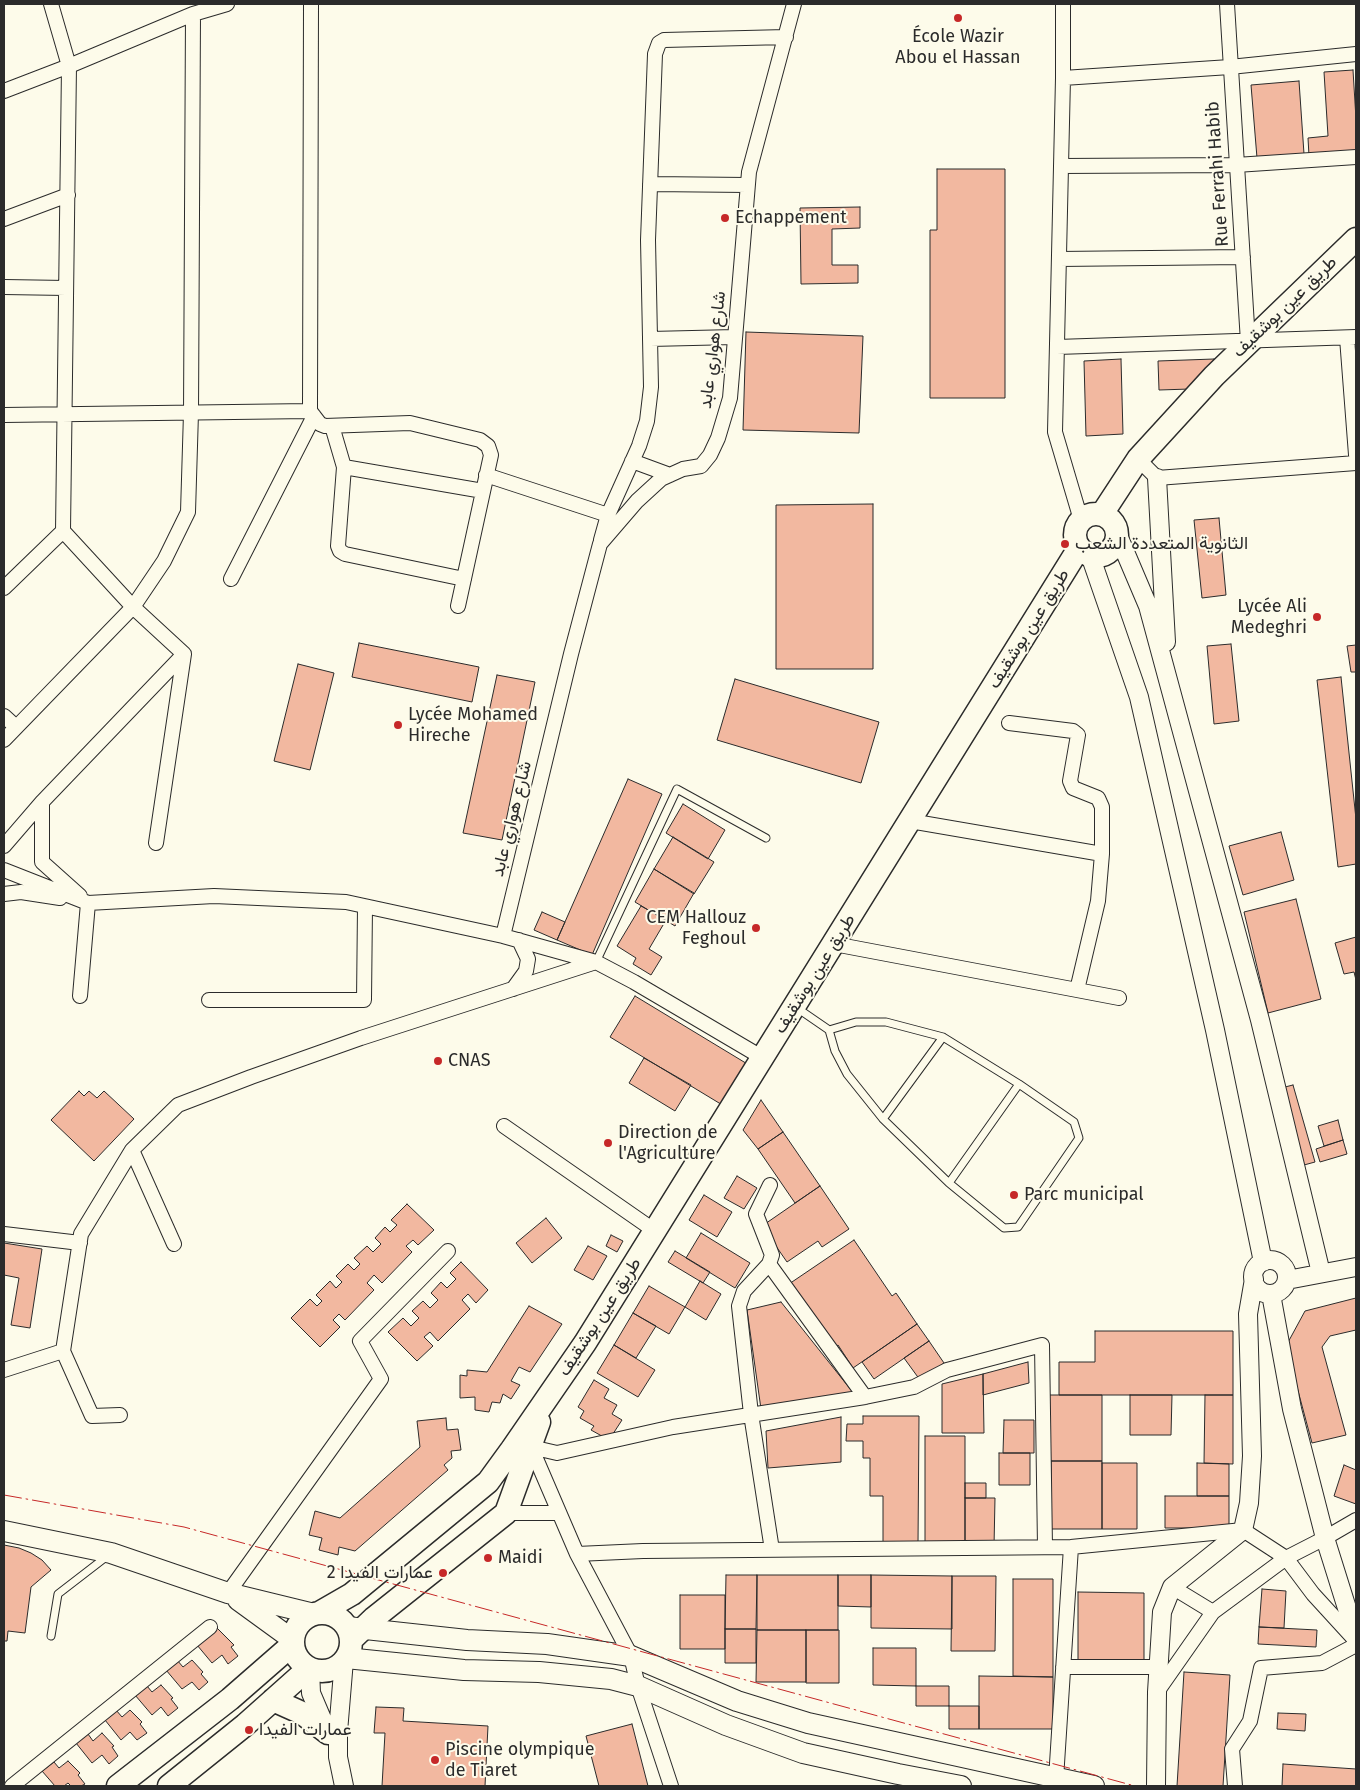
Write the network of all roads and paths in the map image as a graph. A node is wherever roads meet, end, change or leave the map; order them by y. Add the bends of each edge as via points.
1 (51, 4) edge
2 (227, 4) edge
3 (310, 4) edge
4 (794, 4) edge
5 (1063, 4) edge
6 (1227, 4) edge
7 (193, 14) junction
8 (786, 37) junction
9 (1356, 54) edge
10 (69, 66) junction
11 (1230, 67) junction
12 (1063, 78) junction
13 (4, 91) edge
14 (1356, 157) edge
15 (1236, 165) junction
16 (1061, 166) junction
17 (650, 184) junction
18 (747, 185) junction
19 (68, 194) junction
20 (4, 219) edge
21 (1356, 239) edge
22 (1243, 257) junction
23 (1059, 259) junction
24 (4, 287) edge
25 (66, 288) junction
26 (735, 337) junction
27 (1352, 338) edge
28 (650, 340) junction
29 (1248, 342) junction
30 (1057, 347) junction
31 (191, 412) junction
32 (312, 414) junction
33 (4, 415) edge
34 (66, 416) junction
35 (332, 426) junction
36 (1356, 455) edge
37 (1138, 459) junction
38 (632, 461) junction
39 (1356, 463) edge
40 (344, 467) junction
41 (486, 475) junction
42 (670, 475) junction
43 (1157, 478) junction
44 (483, 491) junction
45 (608, 515) junction
46 (1091, 517) junction
47 (63, 531) junction
48 (1117, 534) junction
49 (600, 544) junction
50 (1085, 551) junction
51 (231, 579) dead end
52 (464, 579) junction
53 (4, 588) edge
54 (458, 606) dead end
55 (133, 607) junction
56 (184, 654) junction
57 (1168, 680) junction
58 (4, 716) edge
59 (1009, 724) dead end
60 (16, 727) junction
61 (4, 740) edge
62 (42, 802) junction
63 (910, 821) junction
64 (766, 838) dead end
65 (156, 842) dead end
66 (4, 846) edge
67 (1102, 854) junction
68 (4, 870) edge
69 (4, 894) edge
70 (88, 903) junction
71 (365, 907) junction
72 (502, 936) junction
73 (519, 940) junction
74 (834, 944) junction
75 (596, 962) junction
76 (513, 988) junction
77 (1077, 990) junction
78 (80, 996) dead end
79 (1120, 998) dead end
80 (209, 1000) dead end
81 (795, 1006) junction
82 (829, 1030) junction
83 (943, 1037) junction
84 (763, 1058) junction
85 (1019, 1084) junction
86 (883, 1119) junction
87 (504, 1126) dead end
88 (132, 1150) junction
89 (949, 1184) junction
90 (770, 1185) dead end
91 (655, 1231) junction
92 (4, 1234) edge
93 (80, 1243) junction
94 (174, 1244) dead end
95 (448, 1251) dead end
96 (1263, 1262) junction
97 (769, 1264) junction
98 (1356, 1267) edge
99 (1321, 1273) junction
100 (1254, 1279) junction
101 (1287, 1280) junction
102 (1271, 1294) junction
103 (63, 1351) junction
104 (4, 1370) edge
105 (548, 1397) junction
106 (865, 1398) junction
107 (751, 1414) junction
108 (120, 1415) dead end
109 (531, 1448) junction
110 (506, 1513) junction
111 (560, 1513) junction
112 (1356, 1520) edge
113 (1243, 1530) junction
114 (4, 1531) edge
115 (1325, 1538) junction
116 (1071, 1547) junction
117 (1045, 1548) junction
118 (772, 1550) junction
119 (111, 1553) junction
120 (577, 1554) junction
121 (1286, 1558) junction
122 (1172, 1587) junction
123 (228, 1593) junction
124 (1212, 1612) junction
125 (316, 1614) junction
126 (210, 1627) dead end
127 (51, 1636) dead end
128 (1356, 1637) edge
129 (293, 1642) junction
130 (350, 1643) junction
131 (1356, 1643) edge
132 (631, 1656) junction
133 (1159, 1667) junction
134 (309, 1668) junction
135 (1063, 1668) junction
136 (638, 1686) junction
137 (1157, 1692) junction
138 (273, 1700) junction
139 (328, 1733) junction
140 (338, 1756) junction
141 (1056, 1779) junction
142 (12, 1786) edge
143 (118, 1786) edge
144 (169, 1786) edge
145 (344, 1786) edge
146 (671, 1786) edge
147 (961, 1786) edge
148 (1094, 1786) edge
149 (1156, 1786) edge
150 (1235, 1786) edge

1 - 10 street
2 - 7 street
3 - 32 street
4 - 8 street, شارع هواري عابد
5 - 12 street
6 - 11 street, Rue Ferrahi Habib
7 - 10 street
7 - 31 street
8 - 17 street via 664,40 659,44 655,54
8 - 18 street, شارع هواري عابد
9 - 11 street
10 - 13 street
10 - 19 street
11 - 12 street
11 - 15 street, Rue Ferrahi Habib
12 - 16 street
14 - 15 street
15 - 16 street
15 - 22 street, Rue Ferrahi Habib
16 - 23 street
17 - 18 street
17 - 28 street
18 - 26 street, شارع هواري عابد
19 - 20 street
19 - 25 street
21 - 29 main road, طريق عين بوشقيف
22 - 23 street
22 - 29 street, Rue Ferrahi Habib
23 - 30 street
24 - 25 street
25 - 34 street
26 - 28 street
26 - 42 street, شارع هواري عابد via 730,398 710,455 701,466
27 - 29 street
27 - 36 street
28 - 38 street via 651,387 647,421
29 - 30 street
29 - 37 main road, طريق عين بوشقيف
30 - 46 street via 1055,432
31 - 32 street
31 - 34 street
31 - 55 street via 188,512 164,561
32 - 35 street via 320,424
32 - 51 street
33 - 34 street
34 - 47 street
35 - 40 street
35 - 41 street via 410,424 480,440 488,446 491,455
37 - 43 street
37 - 46 main road, طريق عين بوشقيف
38 - 42 street
38 - 45 street
39 - 43 street
40 - 44 street
40 - 52 street via 340,551
41 - 44 street
41 - 45 street
42 - 49 street, شارع هواري عابد via 661,479 637,502
43 - 57 street
44 - 52 street
45 - 49 street
46 - 48 main road via 1108,518
46 - 50 main road via 1075,533 1075,540
47 - 53 street
47 - 55 street
48 - 50 main road via 1115,544 1104,554
48 - 57 street via 1148,606
49 - 72 street, شارع هواري عابد
50 - 63 main road, طريق عين بوشقيف
50 - 96 street via 1139,697 1215,1030
52 - 54 street
55 - 56 street
55 - 60 street
56 - 62 street
56 - 65 street
57 - 99 street via 1260,1020
58 - 60 street
59 - 67 street via 1073,731 1078,735 1070,781 1073,788 1098,798 1102,807
60 - 61 street
62 - 66 street
62 - 70 street via 42,862
63 - 67 street
63 - 74 main road, طريق عين بوشقيف
64 - 75 lane via 677,789
67 - 77 street via 1098,900
68 - 70 street
69 - 70 street via 21,892
70 - 71 street via 214,896 346,902
70 - 78 street
71 - 72 street
71 - 80 street via 364,1000
72 - 73 street
73 - 75 street
73 - 76 street via 528,959 526,971
74 - 77 street
74 - 81 main road, طريق عين بوشقيف
75 - 76 street
75 - 84 street
76 - 88 street via 361,1038 178,1105
77 - 79 street
81 - 82 lane
81 - 84 main road, طريق عين بوشقيف
82 - 83 lane via 856,1022 886,1022
82 - 86 lane via 847,1074
83 - 85 lane
83 - 86 lane
84 - 91 main road, طريق عين بوشقيف
85 - 89 lane
85 - 89 lane via 1074,1122 1079,1138 1018,1227 1004,1228
86 - 89 lane
87 - 91 street
88 - 93 street via 81,1234
88 - 94 street
90 - 97 street via 756,1214 772,1255
91 - 105 main road, طريق عين بوشقيف
92 - 93 street
93 - 103 street
95 - 123 street via 360,1341 381,1379
96 - 100 street via 1256,1269
96 - 101 street via 1282,1265
97 - 106 street
97 - 107 street via 744,1291 739,1306
98 - 99 street
99 - 101 street
100 - 102 street via 1260,1290
100 - 113 street via 1248,1314 1252,1456 1249,1503
101 - 102 street via 1282,1290
102 - 115 street via 1292,1408
103 - 104 street
103 - 108 street via 92,1416
105 - 109 main road
105 - 125 main road, طريق عين بوشقيف via 488,1482 352,1594
106 - 107 street
106 - 117 street via 914,1387 947,1370 1042,1345
107 - 109 street via 557,1453
107 - 118 street
109 - 110 main road
109 - 111 street
110 - 111 street
110 - 130 main road
111 - 120 street
112 - 115 street
113 - 116 street
113 - 121 street
113 - 122 street
114 - 119 main road
115 - 121 street
115 - 128 street
116 - 117 street
116 - 135 street
117 - 118 street
118 - 120 street
119 - 123 main road
119 - 127 lane via 58,1594
120 - 132 street
121 - 124 street
121 - 131 street
122 - 124 street
122 - 133 street via 1162,1612
123 - 125 main road
123 - 129 main road
124 - 137 street
125 - 129 main road via 302,1621
125 - 130 main road via 335,1616
126 - 142 street
129 - 134 main road via 298,1658
129 - 143 main road via 230,1699
130 - 132 main road via 467,1640 547,1644
130 - 134 main road via 336,1667 328,1671
130 - 136 main road via 464,1670 539,1672 612,1679
130 - 140 street via 339,1708
131 - 150 street via 1322,1663 1261,1668 1250,1721 1232,1749
132 - 136 street
132 - 141 main road via 737,1701 808,1723
133 - 135 street
133 - 137 street
134 - 138 main road
134 - 139 street via 312,1692
135 - 141 street
136 - 146 street
136 - 147 main road via 726,1725 803,1753
137 - 149 street
138 - 139 main road via 302,1713
138 - 144 main road
139 - 140 street
140 - 145 street
141 - 148 main road

